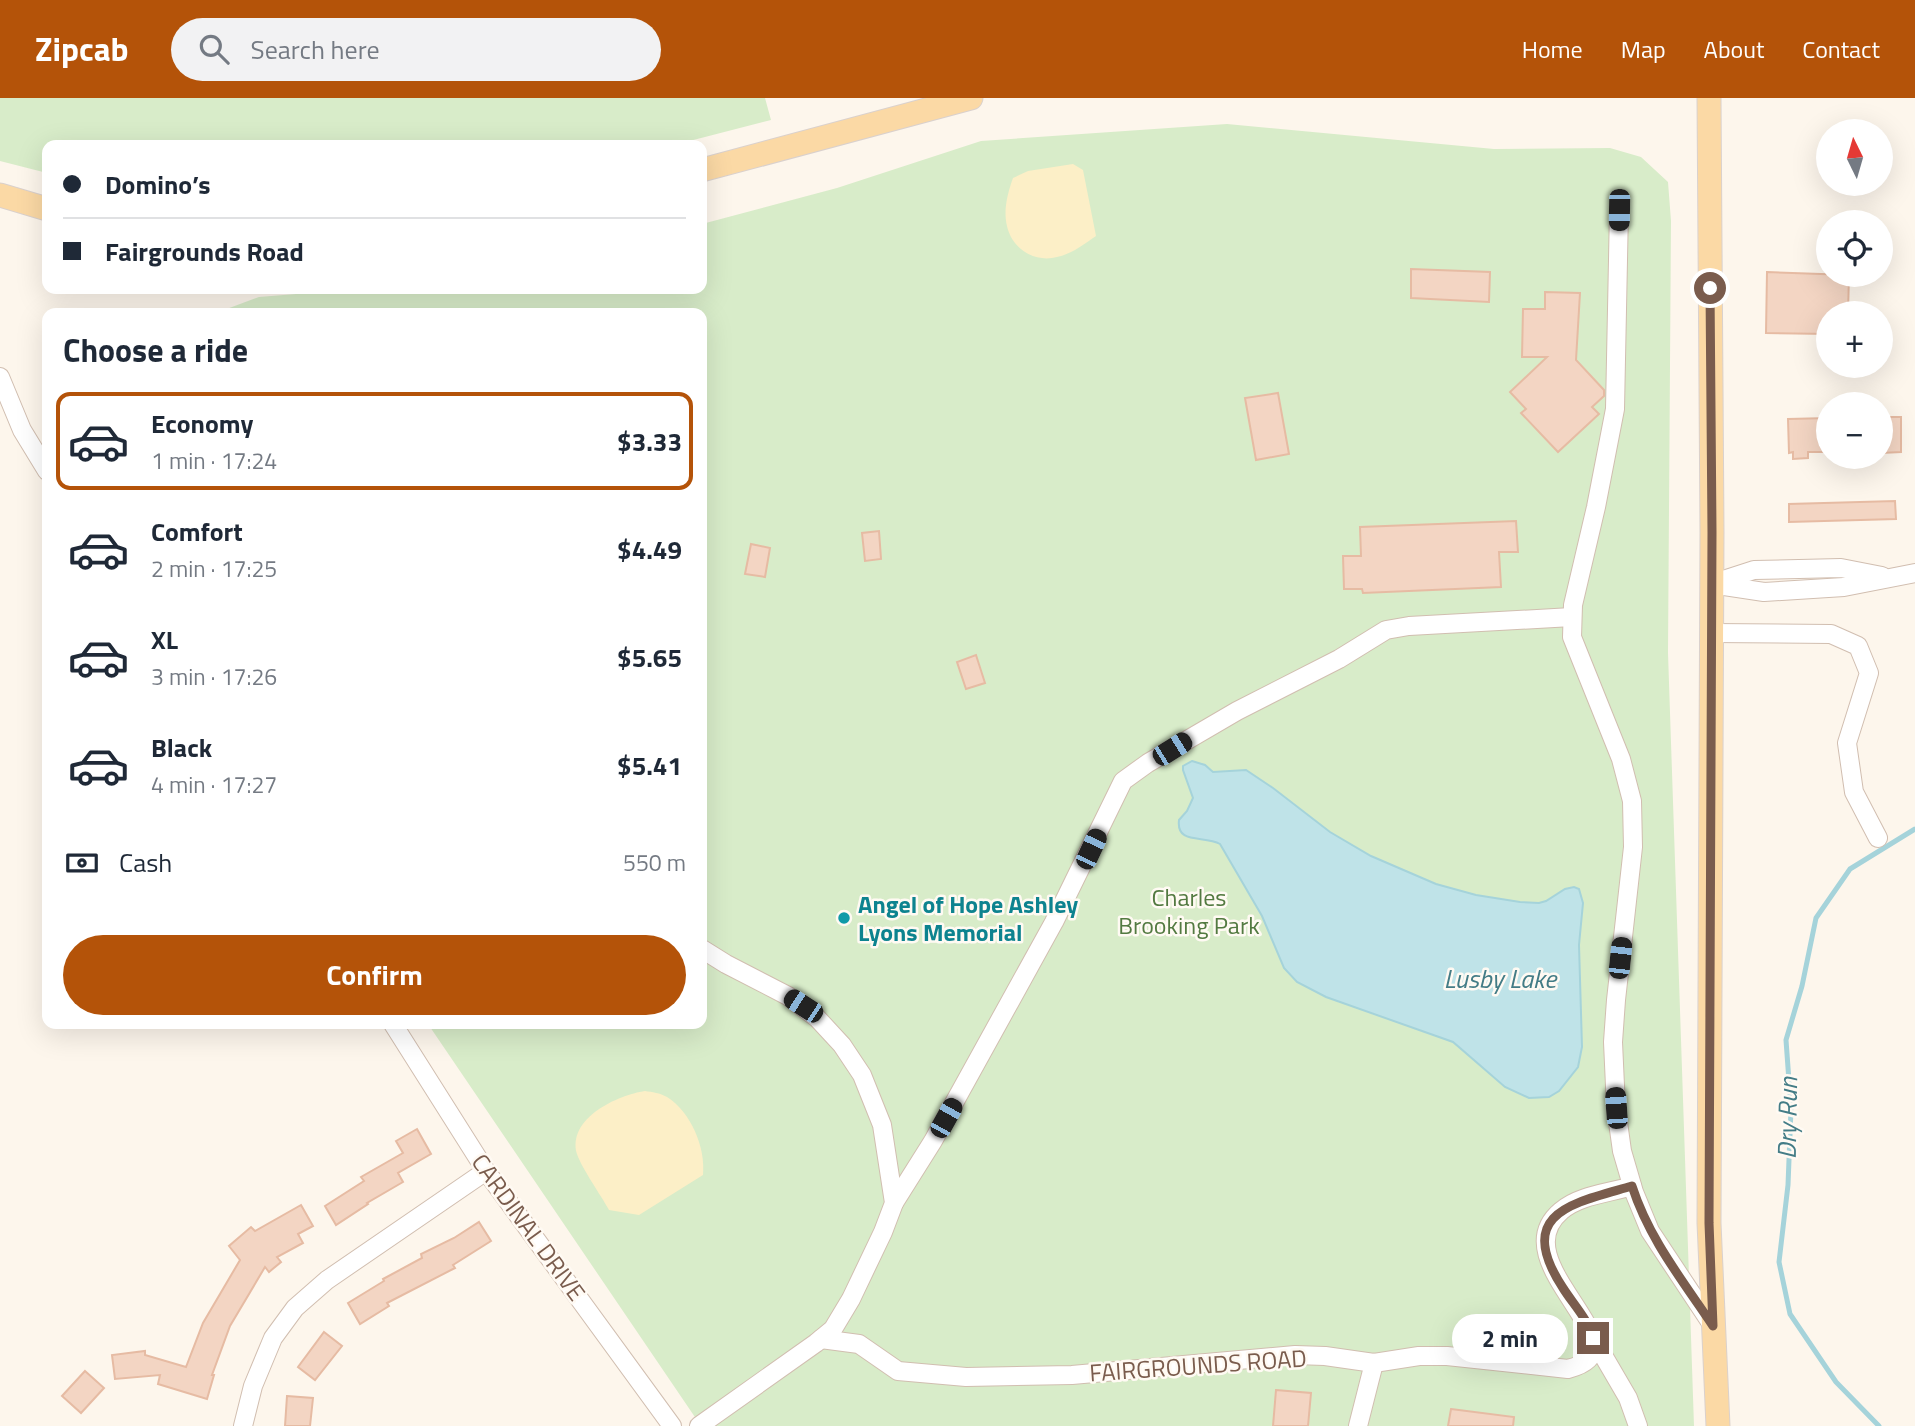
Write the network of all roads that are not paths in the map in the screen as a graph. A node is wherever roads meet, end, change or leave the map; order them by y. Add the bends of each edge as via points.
1 (971, 98) edge
2 (1709, 98) edge
3 (707, 169) edge
4 (0, 195) edge
5 (42, 208) edge
6 (1619, 210) dead end
7 (0, 377) edge
8 (42, 463) edge
9 (1915, 573) edge
10 (1712, 584) junction
11 (1572, 617) junction
12 (1711, 633) junction
13 (1878, 838) dead end
14 (707, 952) edge
15 (396, 1029) edge
16 (486, 1171) junction
17 (1632, 1186) junction
18 (894, 1203) junction
19 (1713, 1326) junction
20 (1593, 1338) junction
21 (821, 1339) junction
22 (1374, 1363) junction
23 (243, 1426) edge
24 (672, 1426) edge
25 (699, 1426) edge
26 (1358, 1426) edge
27 (1638, 1426) edge
28 (1718, 1426) edge

1 - 3 main road
2 - 10 main road
4 - 5 main road
6 - 11 street via 1615,409
7 - 8 street via 22,430
9 - 10 street via 1844,587 1764,592
10 - 12 main road
11 - 17 street via 1573,643 1617,749 1632,802 1633,847 1613,1063 1619,1130
11 - 18 street via 1386,630 1195,734 1123,781 1054,922
12 - 13 street via 1831,634 1858,646 1869,673 1847,743 1849,766 1854,792
12 - 19 main road via 1709,1223
14 - 18 street via 803,1006 842,1045 876,1108
15 - 16 street, CARDINAL DRIVE
16 - 23 street via 327,1280 295,1308 273,1338
16 - 24 street, CARDINAL DRIVE
17 - 19 street via 1661,1248
17 - 20 street via 1571,1204 1560,1211 1547,1232 1545,1245 1553,1271
18 - 21 street via 843,1314
19 - 28 main road
20 - 22 street, FAIRGROUNDS ROAD via 1589,1358 1569,1369 1433,1355
20 - 27 street via 1628,1398
21 - 22 street, FAIRGROUNDS ROAD via 859,1344 898,1371 966,1377 1072,1375 1295,1355
21 - 25 street
22 - 26 street

